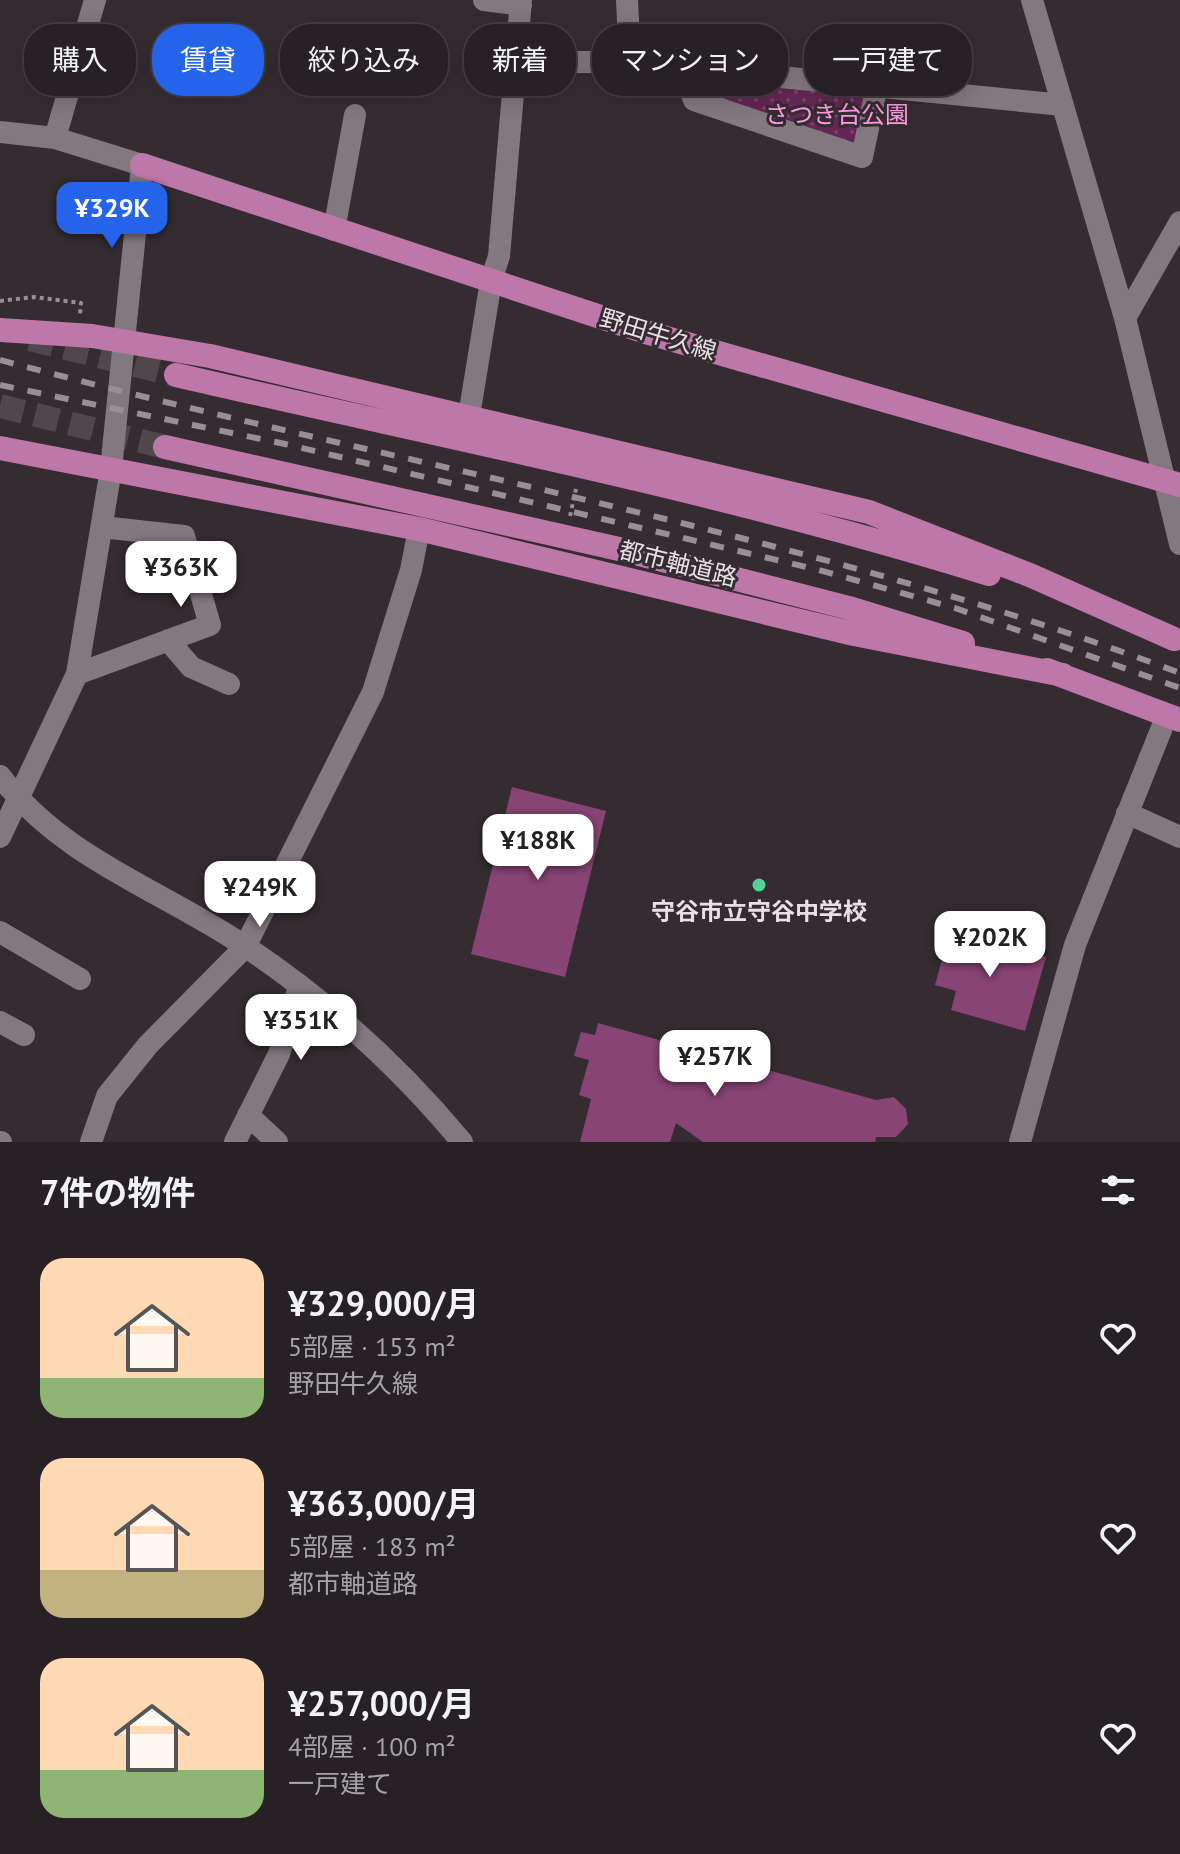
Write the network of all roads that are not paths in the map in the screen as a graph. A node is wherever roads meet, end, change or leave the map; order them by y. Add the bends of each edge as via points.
1 (95, 0) edge
2 (484, 0) edge
3 (627, 0) edge
4 (1032, 0) edge
5 (521, 2) edge
6 (520, 24) edge
7 (628, 24) edge
8 (515, 96) edge
9 (693, 96) edge
10 (875, 96) edge
11 (972, 96) edge
12 (1063, 105) junction
13 (355, 115) dead end
14 (0, 132) edge
15 (55, 138) junction
16 (142, 165) junction
17 (1180, 222) edge
18 (334, 230) junction
19 (491, 281) junction
20 (1125, 318) junction
21 (0, 330) edge
22 (126, 340) junction
23 (176, 375) tunnel mouth
24 (469, 416) junction
25 (165, 447) tunnel mouth
26 (0, 448) edge
27 (111, 469) junction
28 (1171, 482) edge
29 (102, 527) junction
30 (419, 529) junction
31 (1180, 544) edge
32 (1178, 635) edge
33 (168, 640) junction
34 (77, 674) junction
35 (1063, 675) junction
36 (229, 684) dead end
37 (1174, 718) edge
38 (0, 776) edge
39 (18, 800) junction
40 (1127, 813) junction
41 (0, 837) edge
42 (1180, 837) edge
43 (0, 932) edge
44 (245, 947) junction
45 (80, 979) dead end
46 (299, 987) junction
47 (0, 1022) edge
48 (24, 1035) dead end
49 (248, 1115) junction
50 (91, 1142) edge
51 (235, 1142) edge
52 (277, 1142) edge
53 (462, 1142) edge
54 (1020, 1142) edge

1 - 15 street
2 - 5 street
3 - 7 street
4 - 12 street
5 - 6 street
8 - 19 street via 499,256
9 - 10 street via 862,157
11 - 12 street
12 - 20 street
13 - 18 street
14 - 15 street
15 - 16 street
16 - 18 main road, 野田牛久線
16 - 22 street
17 - 20 street
18 - 19 main road, 野田牛久線
19 - 24 street
19 - 28 main road, 野田牛久線 via 878,401
20 - 28 street
21 - 22 main road
22 - 24 main road
22 - 27 street
23 - 32 main road via 865,537
24 - 32 main road via 869,512
25 - 35 main road, 都市軸道路 via 619,549 849,608
26 - 27 main road
27 - 29 street
27 - 30 main road
28 - 31 street
29 - 33 street via 184,536 210,625
29 - 34 street
30 - 35 main road via 854,634
30 - 44 street via 373,692
33 - 34 street
33 - 36 street via 191,667
34 - 39 street
35 - 37 main road, 都市軸道路
37 - 40 street
38 - 39 street
39 - 41 street
39 - 44 street via 66,843
40 - 42 street
40 - 54 street via 1075,945
43 - 45 street
44 - 46 street
44 - 50 street via 148,1045 107,1096
46 - 49 street via 279,1054
46 - 53 street via 358,1035
47 - 48 street
49 - 51 street
49 - 52 street

